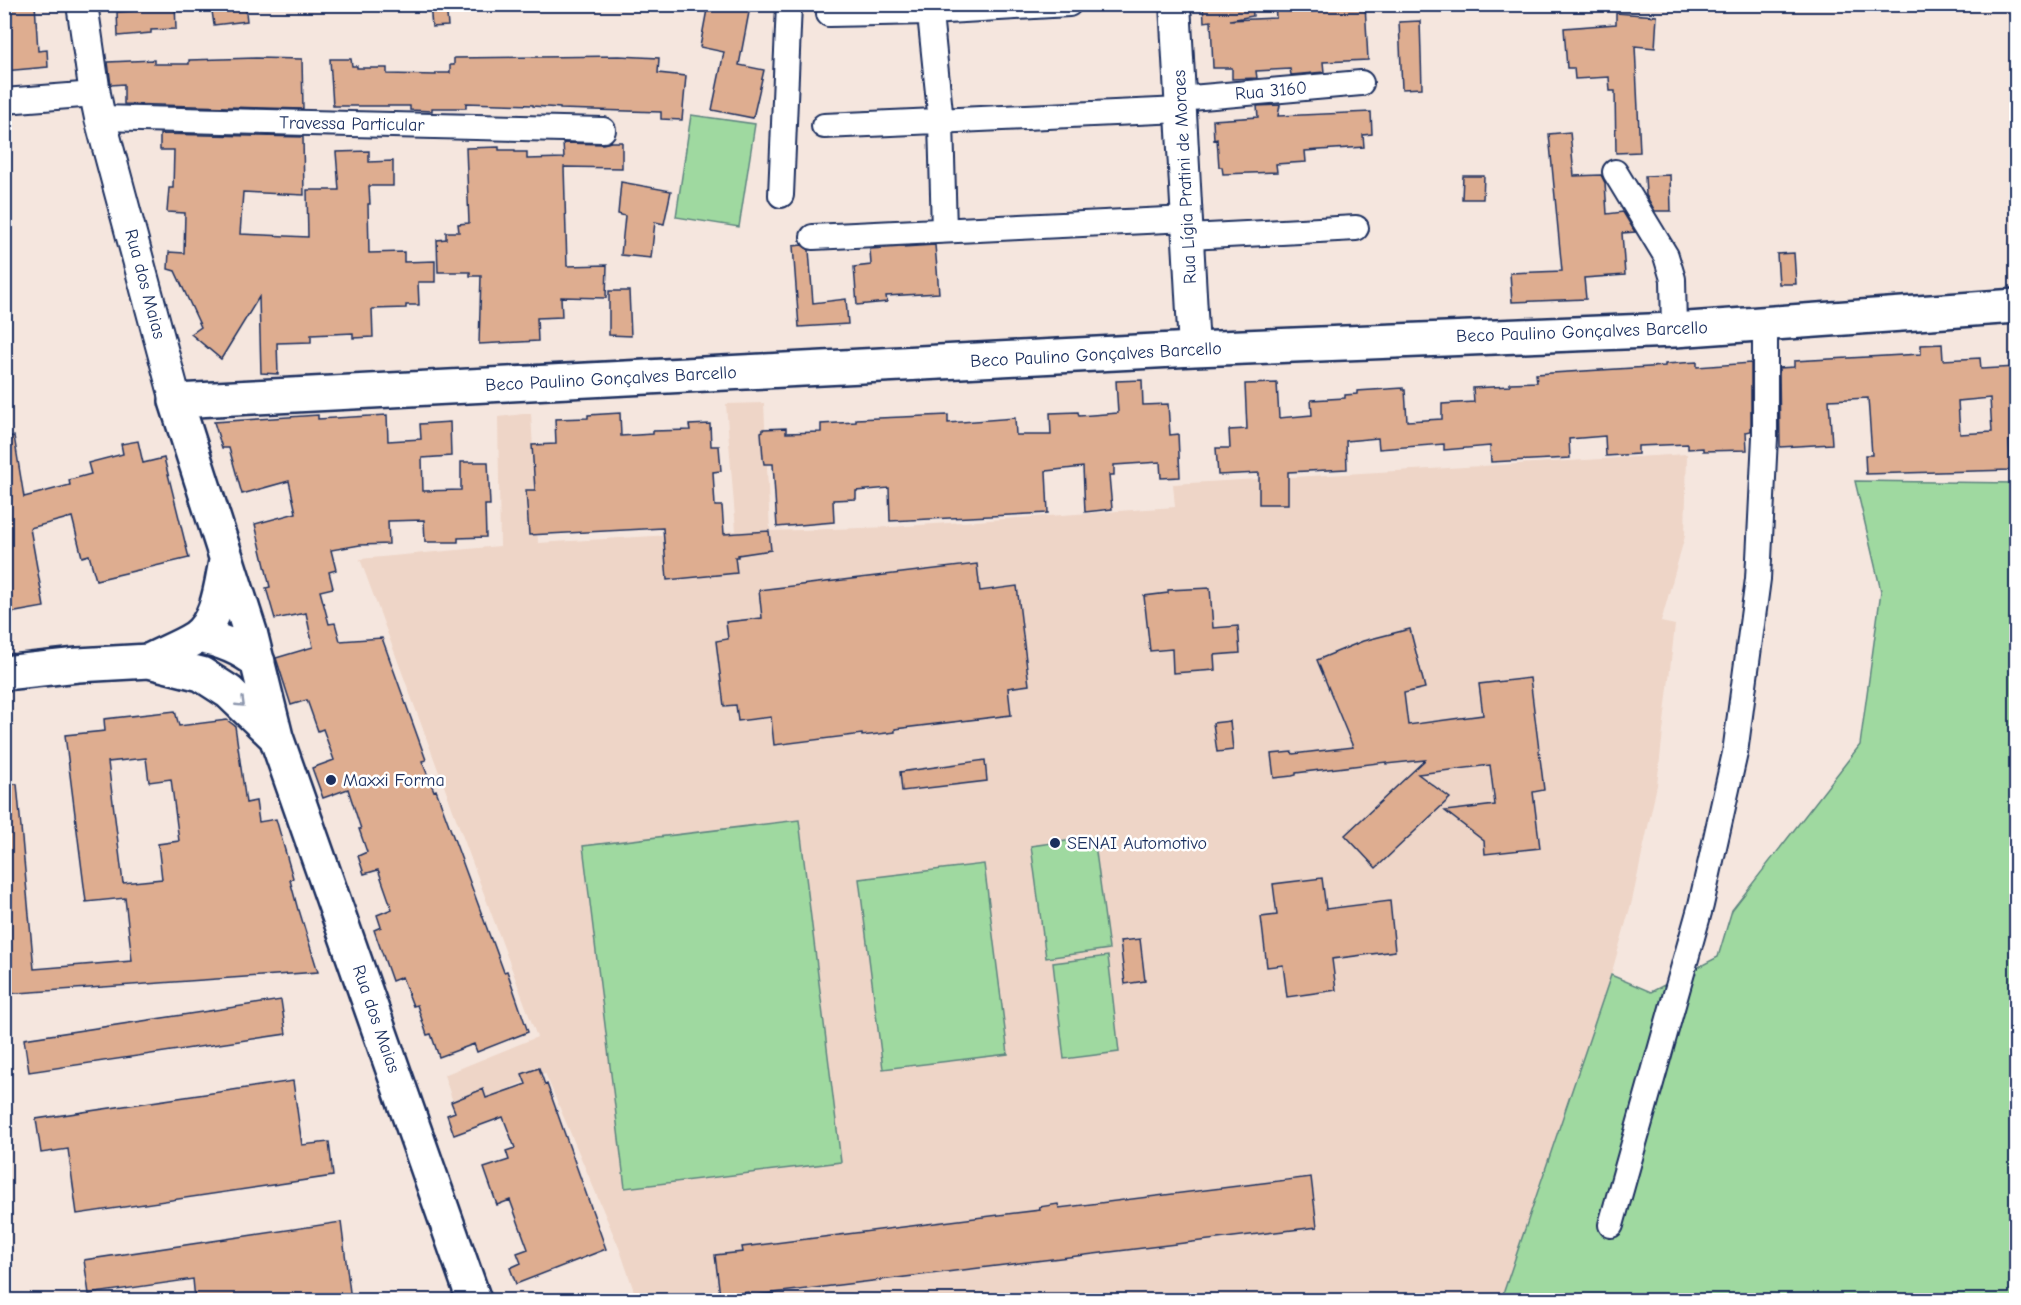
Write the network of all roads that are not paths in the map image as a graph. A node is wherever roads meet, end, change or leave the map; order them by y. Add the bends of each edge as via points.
1 (82, 4) edge
2 (789, 4) edge
3 (1069, 4) edge
4 (1175, 4) edge
5 (929, 8) edge
6 (829, 14) dead end
7 (1362, 83) dead end
8 (4, 101) edge
9 (1181, 105) junction
10 (97, 106) junction
11 (940, 122) junction
12 (824, 126) dead end
13 (603, 130) dead end
14 (1615, 172) dead end
15 (781, 195) dead end
16 (1188, 228) junction
17 (1356, 228) dead end
18 (944, 231) junction
19 (813, 237) dead end
20 (2016, 306) edge
21 (1765, 324) junction
22 (1674, 330) junction
23 (1194, 349) junction
24 (176, 401) junction
25 (226, 559) junction
26 (198, 636) junction
27 (249, 648) junction
28 (149, 661) junction
29 (4, 673) edge
30 (201, 674) junction
31 (276, 738) junction
32 (1611, 1225) dead end
33 (474, 1300) edge

1 - 10 street, Rua dos Maias
2 - 15 street
3 - 5 street
4 - 9 street, Rua Lígia Pratini de Moraes
5 - 6 street
5 - 11 street
7 - 9 street, Rua 3160
8 - 10 street, Travessa Particular
9 - 11 street, Rua 3160
9 - 16 street, Rua Lígia Pratini de Moraes
10 - 13 street, Travessa Particular
10 - 24 street, Rua dos Maias
11 - 12 street, Rua 3160
11 - 18 street
14 - 22 street via 1666,256 1673,279
16 - 17 street
16 - 18 street
16 - 23 street, Rua Lígia Pratini de Moraes
18 - 19 street
20 - 21 main road, Beco Paulino Gonçalves Barcello
21 - 22 main road, Beco Paulino Gonçalves Barcello
21 - 32 street via 1765,437 1758,579 1735,753 1701,904
22 - 23 main road, Beco Paulino Gonçalves Barcello
23 - 24 main road, Beco Paulino Gonçalves Barcello
24 - 25 main road, Rua dos Maias
25 - 26 main road, Rua dos Maias via 212,617
25 - 27 main road, Rua dos Maias
26 - 27 main road
26 - 28 main road
27 - 30 main road
27 - 31 main road, Rua dos Maias
28 - 29 main road
28 - 30 main road, Rua dos Maias
30 -> 31 main road, Rua dos Maias via 229,692
31 - 33 main road, Rua dos Maias

